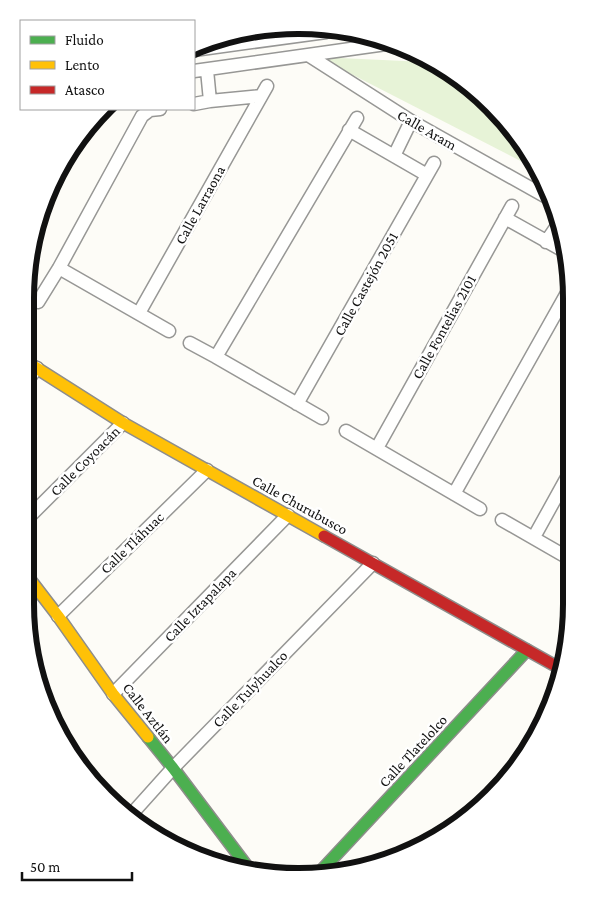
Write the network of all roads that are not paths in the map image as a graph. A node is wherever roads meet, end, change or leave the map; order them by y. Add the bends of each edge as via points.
1 (279, 34) edge
2 (227, 44) edge
3 (375, 45) edge
4 (308, 55) junction
5 (200, 71) edge
6 (210, 101) junction
7 (195, 104) edge
8 (150, 110) edge
9 (357, 118) dead end
10 (411, 121) junction
11 (349, 130) junction
12 (394, 156) junction
13 (434, 163) dead end
14 (427, 175) junction
15 (542, 194) edge
16 (512, 206) dead end
17 (505, 218) junction
18 (554, 230) edge
19 (546, 242) junction
20 (558, 248) edge
21 (59, 268) junction
22 (563, 300) edge
23 (38, 302) dead end
24 (139, 314) junction
25 (169, 331) dead end
26 (190, 343) dead end
27 (216, 356) junction
28 (34, 366) edge
29 (298, 404) junction
30 (322, 418) dead end
31 (123, 423) junction
32 (346, 431) dead end
33 (377, 448) junction
34 (207, 470) junction
35 (563, 485) edge
36 (454, 494) junction
37 (480, 510) dead end
38 (34, 512) edge
39 (288, 515) junction
40 (502, 520) dead end
41 (534, 537) junction
42 (563, 555) edge
43 (372, 563) junction
44 (34, 585) edge
45 (58, 616) junction
46 (527, 650) junction
47 (555, 666) edge
48 (113, 694) junction
49 (173, 768) junction
50 (134, 811) edge
51 (244, 862) edge
52 (325, 867) edge

1 - 2 street
3 - 4 street
4 - 5 street
4 - 10 street, Calle Aram
5 - 6 street
6 - 7 street, Calle Larraona
6 - 24 street, Calle Larraona via 264,91
8 - 21 street via 142,116
9 - 11 street
10 - 12 street
10 - 15 street, Calle Aram
11 - 12 street
11 - 27 street
12 - 14 street
13 - 14 street, Calle Castejón 2051
14 - 29 street, Calle Castejón 2051
16 - 17 street, Calle Fontelias 2101
17 - 19 street
17 - 33 street, Calle Fontelias 2101
18 - 19 street
19 - 20 street
21 - 23 street
21 - 24 street
22 - 36 street
24 - 25 street
26 - 27 street
27 - 29 street
28 - 31 street, Calle Churubusco
29 - 30 street
31 - 34 street, Calle Churubusco
31 - 38 street, Calle Coyoacán
32 - 33 street
33 - 36 street
34 - 39 street, Calle Churubusco
34 - 45 street, Calle Tláhuac
35 - 41 street
36 - 37 street
39 - 43 street, Calle Churubusco
39 - 48 street, Calle Iztapalapa
40 - 41 street
41 - 42 street
43 - 46 street, Calle Churubusco
43 - 49 street, Calle Tulyhualco
44 - 45 street, Calle Aztlán
45 - 48 street, Calle Aztlán
46 - 47 street, Calle Churubusco
46 - 52 street, Calle Tlatelolco
48 - 49 street, Calle Aztlán
49 - 50 street, Calle Tulyhualco
49 - 51 street, Calle Aztlán

